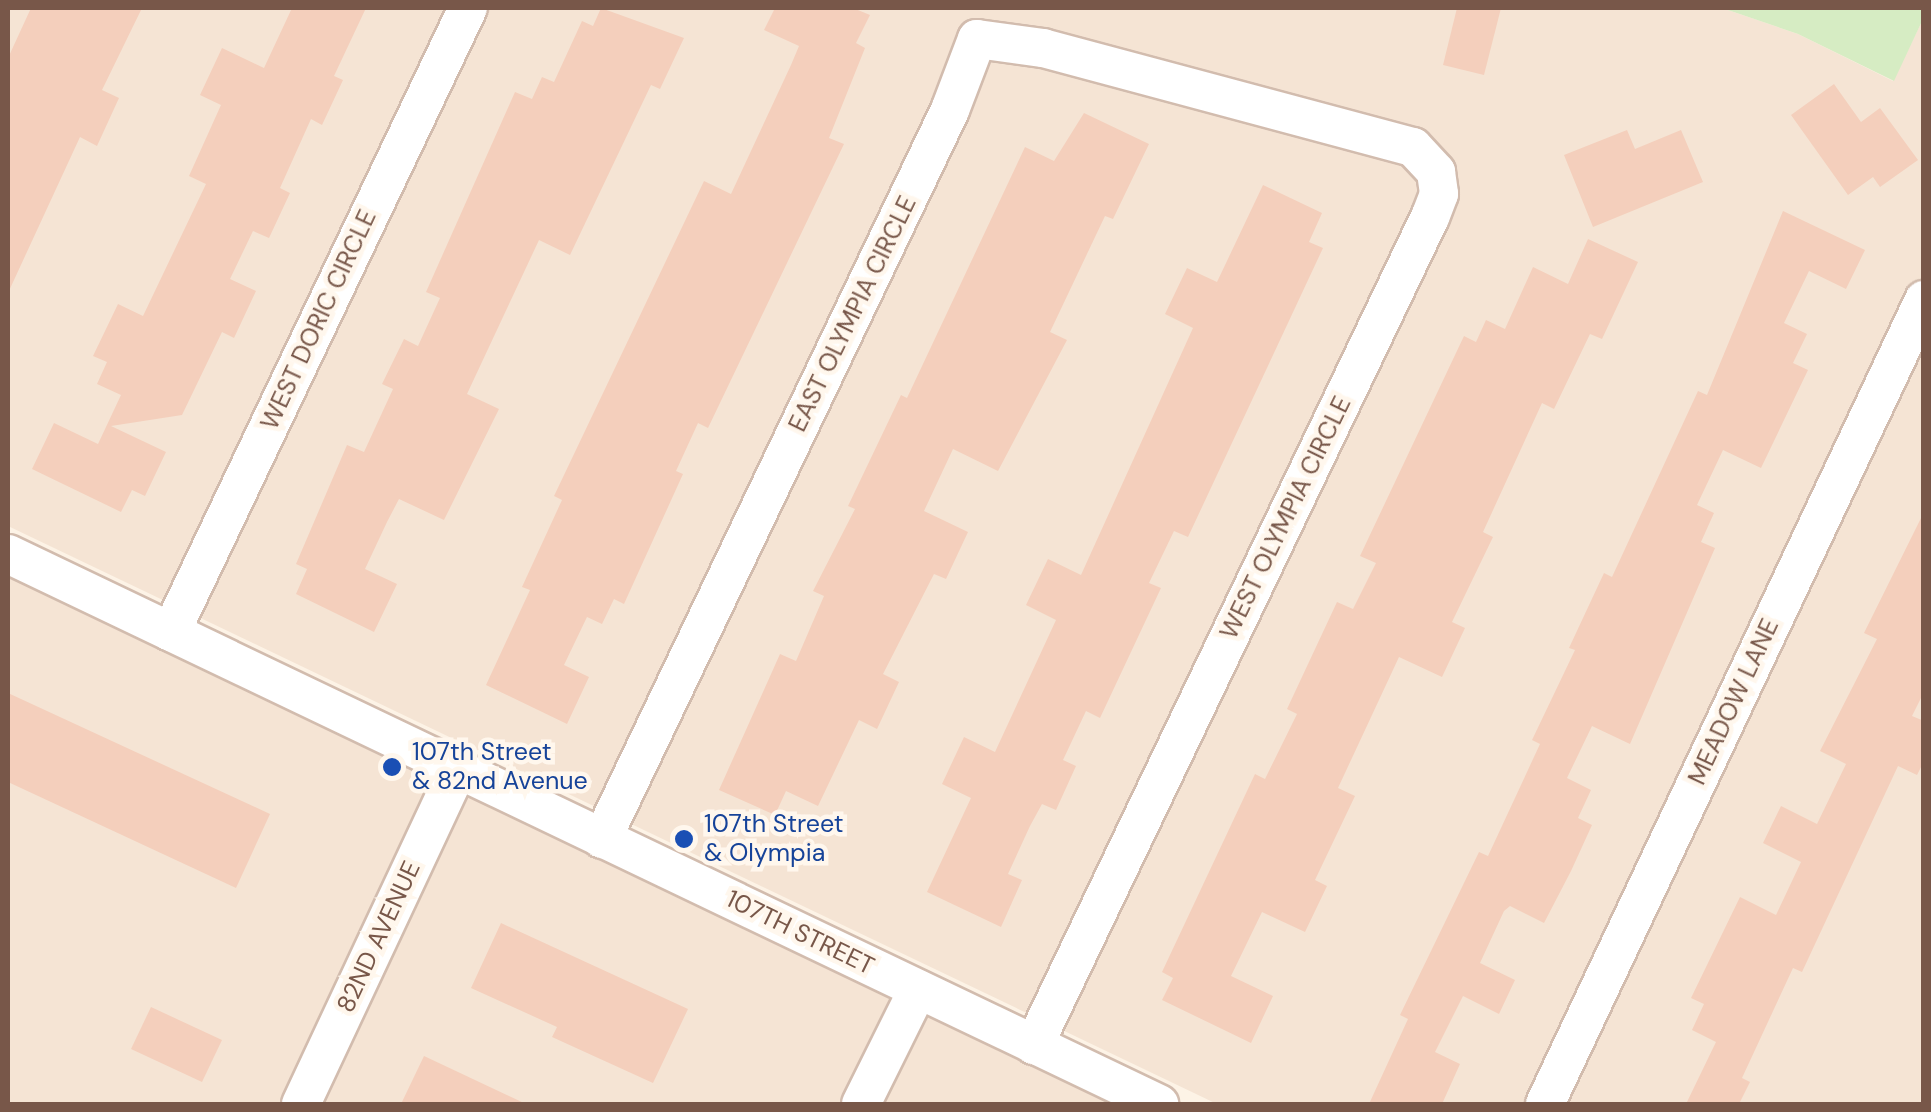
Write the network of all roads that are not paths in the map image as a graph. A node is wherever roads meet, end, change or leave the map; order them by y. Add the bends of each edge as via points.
1 (468, 8) edge
2 (1250, 99) joint
3 (1924, 300) edge
4 (8, 554) edge
5 (171, 632) junction
6 (458, 770) junction
7 (602, 839) junction
8 (918, 990) junction
9 (1034, 1045) junction
10 (301, 1104) edge
11 (861, 1104) edge
12 (1159, 1104) edge
13 (1545, 1104) edge

1 - 5 street, WEST DORIC CIRCLE
2 - 7 street, EAST OLYMPIA CIRCLE via 1043,48 977,39 950,110
2 - 9 street, WEST OLYMPIA CIRCLE via 1413,146 1436,172 1439,194
3 - 13 street, MEADOW LANE
4 - 5 street, 107TH STREET
5 - 6 street, 107TH STREET
6 - 7 street, 107TH STREET
6 - 10 street, 82ND AVENUE
7 - 8 street, 107TH STREET
8 - 9 street, 107TH STREET
8 - 11 street
9 - 12 street, 107TH STREET

